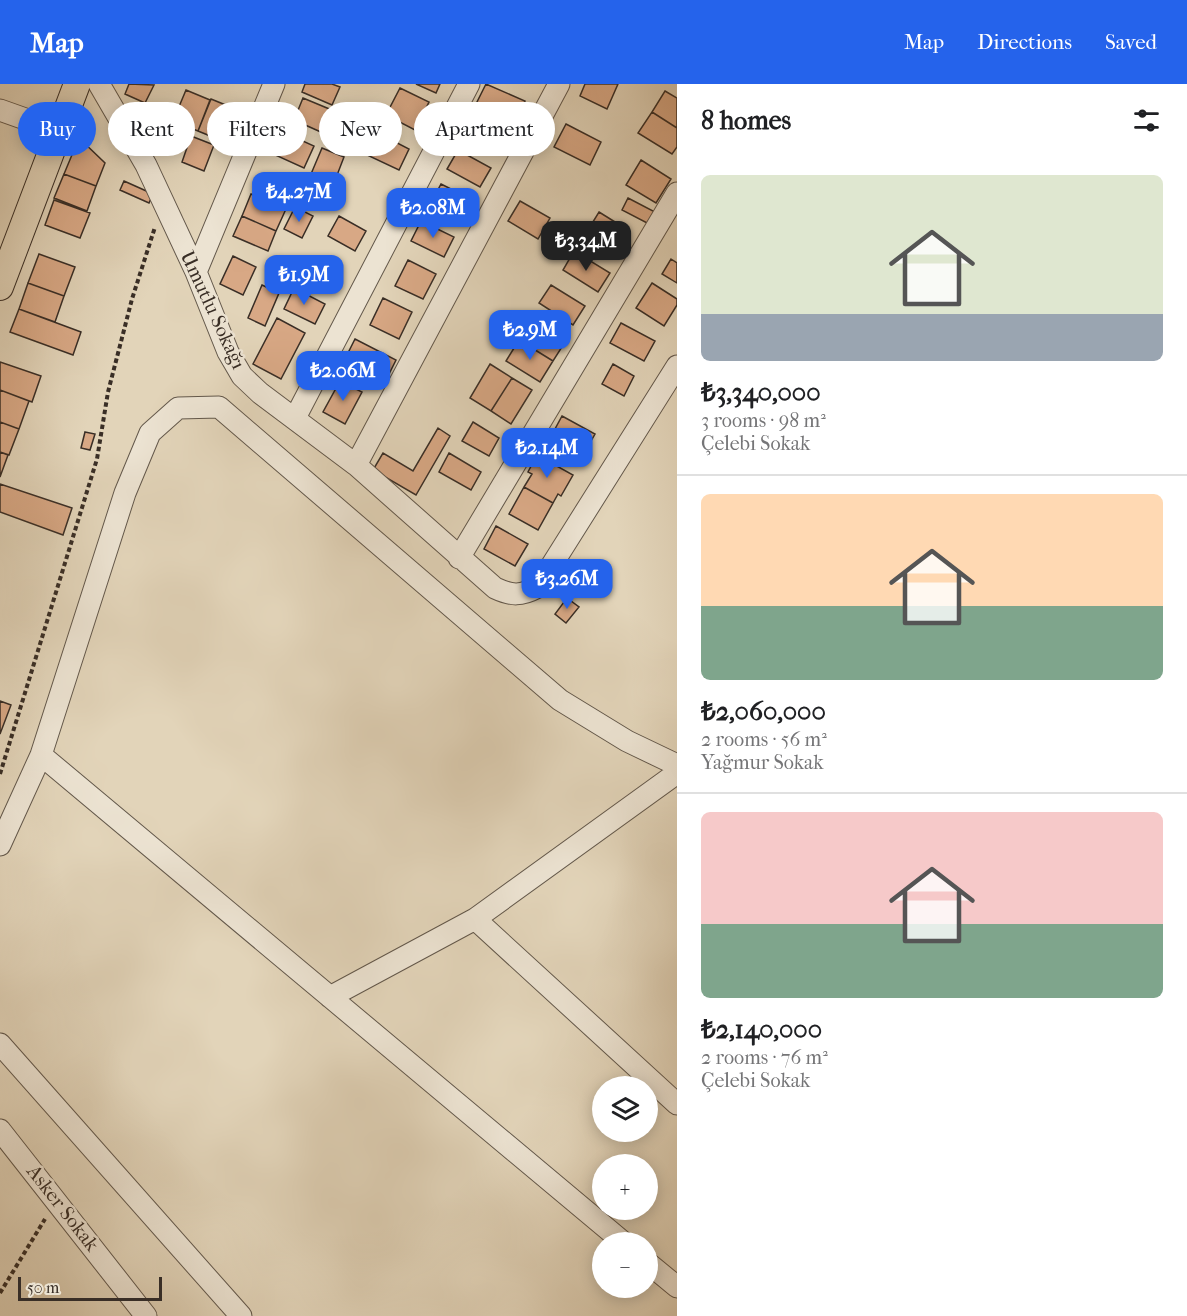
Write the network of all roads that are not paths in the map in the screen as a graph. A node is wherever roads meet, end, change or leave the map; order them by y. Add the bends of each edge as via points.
1 (77, 84) edge
2 (99, 84) edge
3 (274, 84) edge
4 (469, 84) edge
5 (559, 84) edge
6 (70, 102) edge
7 (0, 110) edge
8 (18, 116) edge
9 (50, 156) edge
10 (677, 193) edge
11 (195, 272) junction
12 (0, 287) edge
13 (674, 378) edge
14 (295, 418) junction
15 (356, 465) junction
16 (459, 558) junction
17 (41, 755) junction
18 (677, 765) edge
19 (677, 773) edge
20 (0, 845) edge
21 (475, 919) junction
22 (330, 997) junction
23 (0, 1044) edge
24 (677, 1104) edge
25 (0, 1130) edge
26 (611, 1232) edge
27 (658, 1271) edge
28 (677, 1287) edge
29 (146, 1316) edge
30 (241, 1316) edge

1 - 6 main road
2 - 11 street, Umutlu Sokağı via 146,165
3 - 11 street
4 - 14 street
5 - 15 street
7 - 8 street
9 - 12 main road
10 - 16 street
11 - 14 street, Umutlu Sokağı via 242,376
13 - 16 street, Umutlu Sokağı via 538,587 525,594 510,595 495,588
14 - 15 street, Umutlu Sokağı
15 - 16 street, Umutlu Sokağı
17 - 18 street via 125,493 150,433 178,408 219,407 560,700 627,741
17 - 20 street
17 - 22 street
19 - 21 street
21 - 22 street
21 - 24 street
22 - 26 street
23 - 30 street
25 - 29 street, Asker Sokak
27 - 28 street

